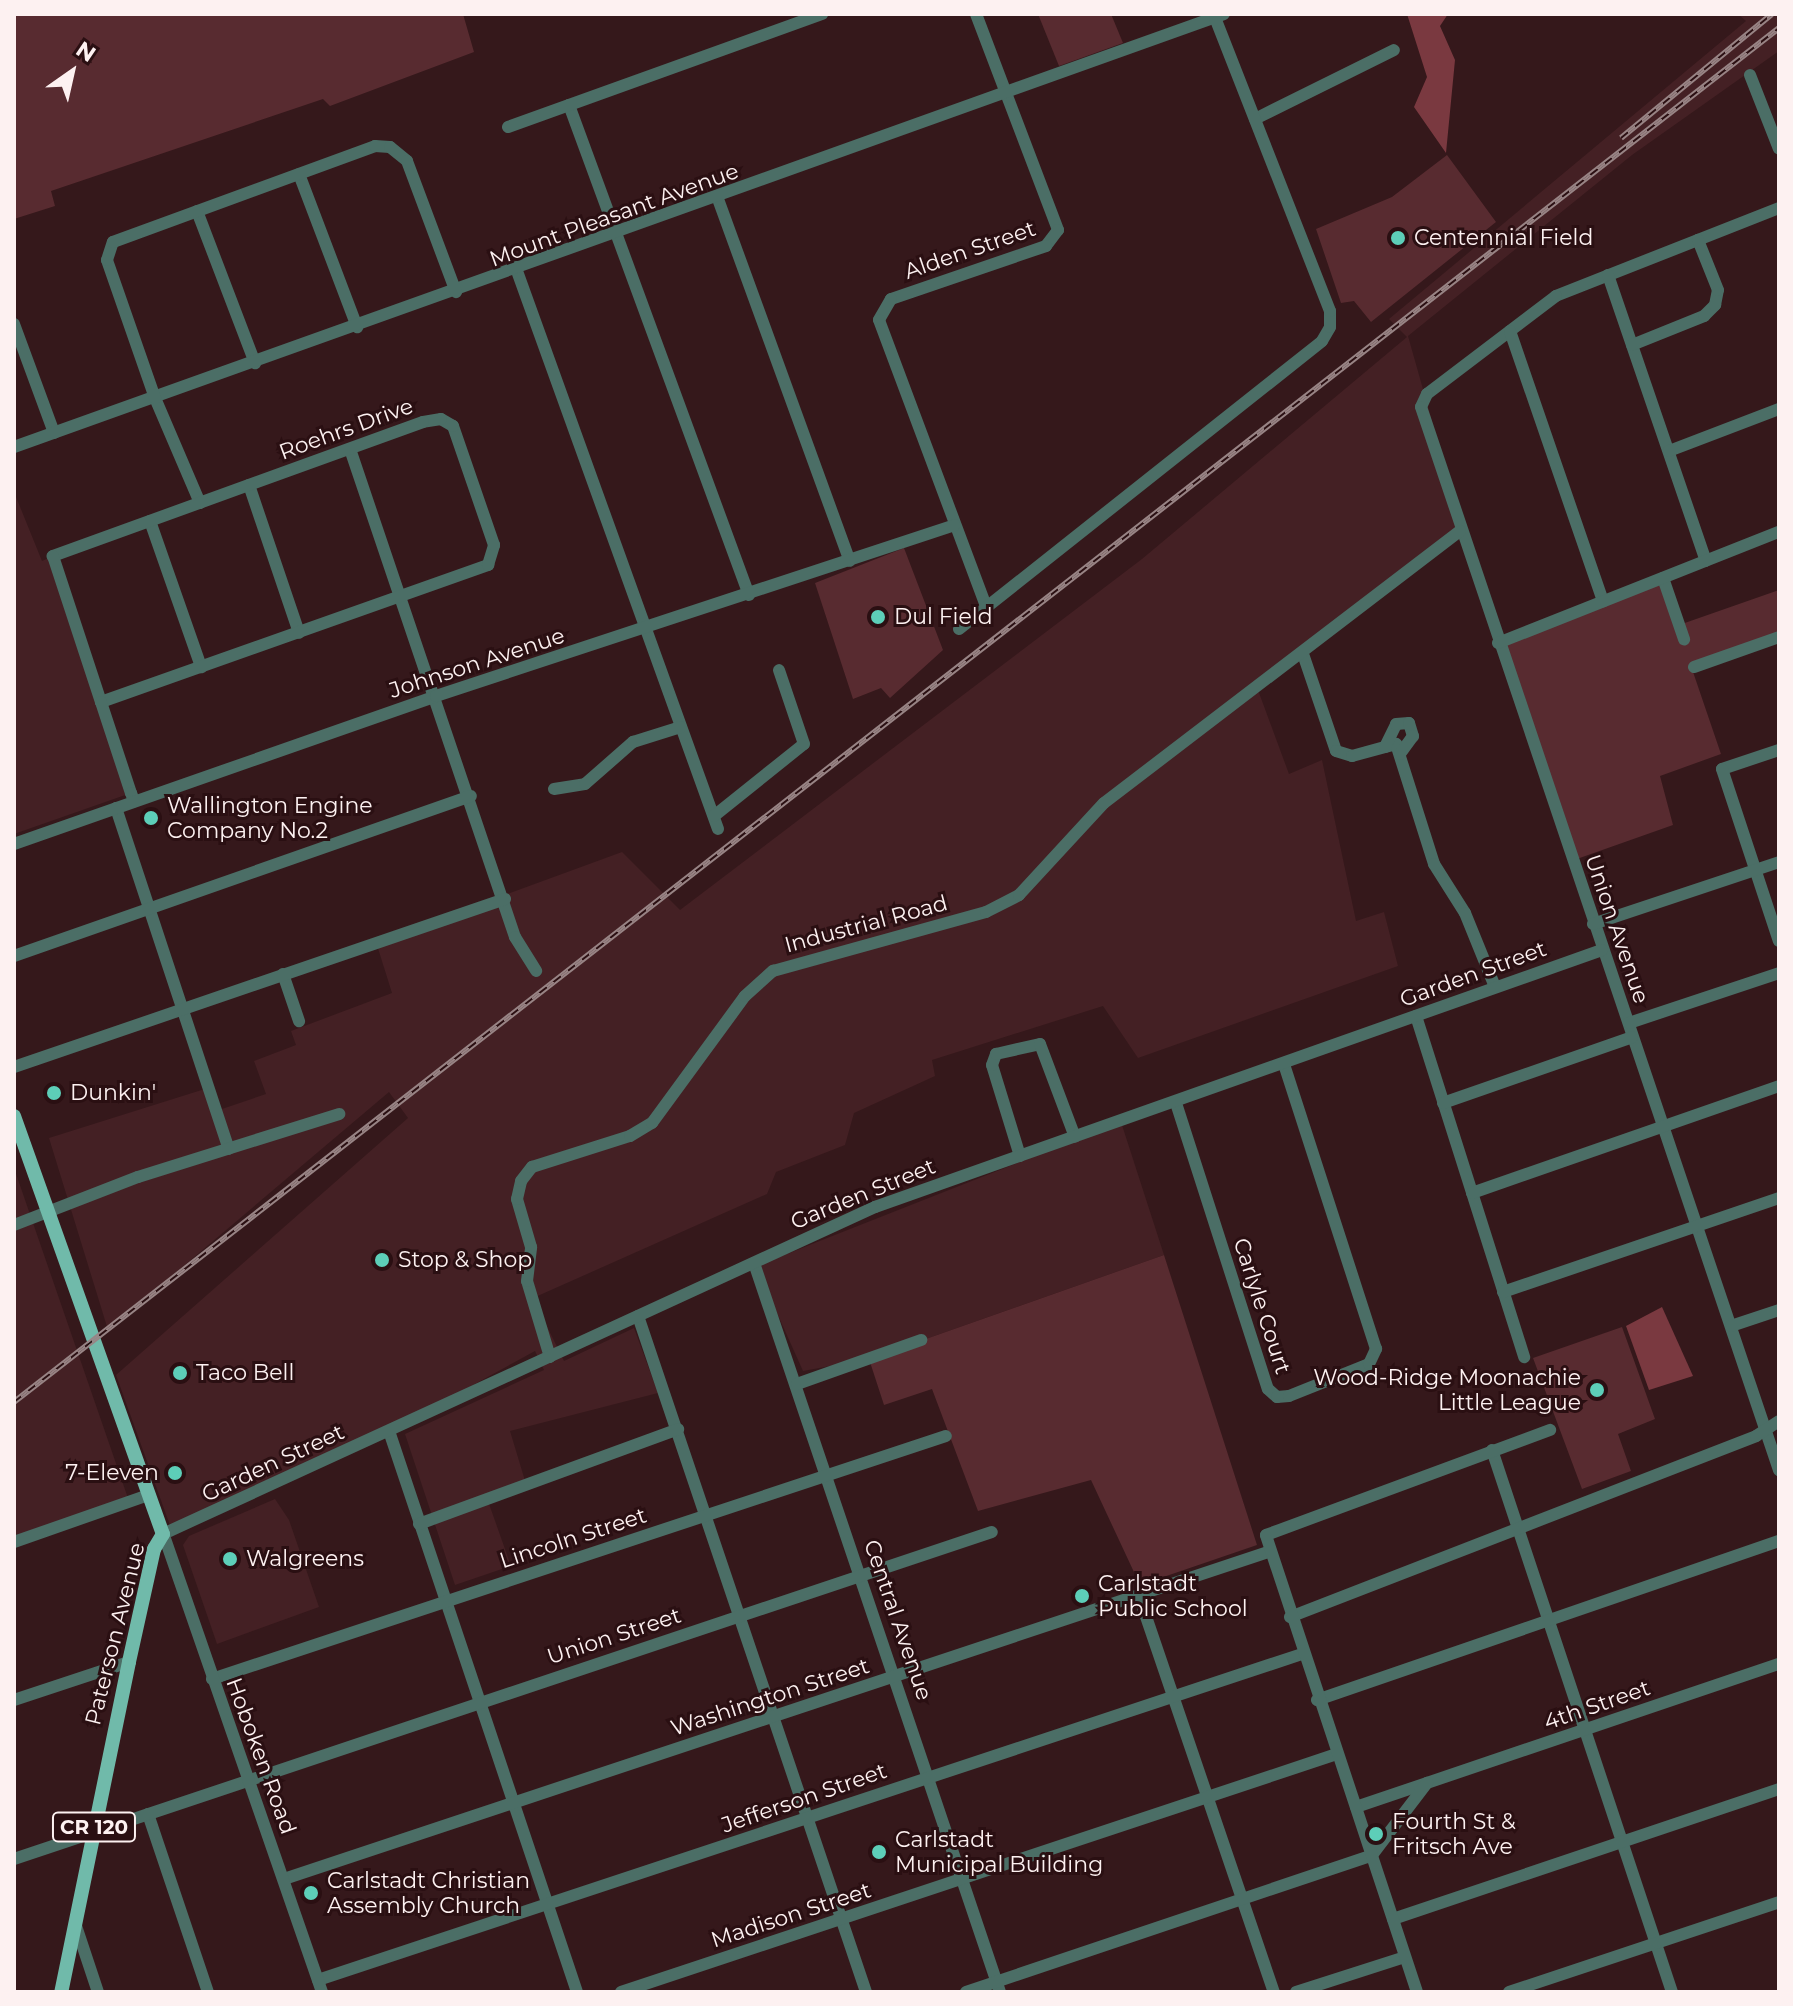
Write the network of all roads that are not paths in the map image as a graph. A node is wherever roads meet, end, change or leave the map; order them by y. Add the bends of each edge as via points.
1 (822, 14) edge
2 (976, 14) edge
3 (1220, 16) edge
4 (1394, 50) dead end
5 (1750, 75) dead end
6 (1008, 96) junction
7 (569, 105) junction
8 (1255, 119) junction
9 (508, 127) dead end
10 (1779, 149) edge
11 (299, 174) junction
12 (718, 199) junction
13 (1779, 208) edge
14 (197, 211) junction
15 (616, 236) junction
16 (1698, 240) junction
17 (517, 271) junction
18 (1608, 275) junction
19 (456, 292) junction
20 (14, 324) edge
21 (357, 327) junction
22 (1510, 331) junction
23 (1632, 345) junction
24 (255, 363) junction
25 (155, 398) junction
26 (1779, 409) edge
27 (54, 433) junction
28 (14, 447) edge
29 (350, 449) junction
30 (1669, 451) junction
31 (249, 485) junction
32 (200, 503) junction
33 (150, 521) junction
34 (955, 525) junction
35 (1460, 531) junction
36 (1779, 532) edge
37 (850, 561) junction
38 (1706, 561) junction
39 (1663, 578) junction
40 (749, 595) junction
41 (400, 597) junction
42 (1603, 601) junction
43 (986, 606) junction
44 (959, 629) dead end
45 (647, 630) junction
46 (299, 633) junction
47 (1779, 637) edge
48 (1684, 639) dead end
49 (1498, 643) junction
50 (1303, 654) junction
51 (201, 667) junction
52 (1694, 667) dead end
53 (779, 670) dead end
54 (436, 696) junction
55 (101, 702) junction
56 (681, 727) junction
57 (1385, 747) junction
58 (1779, 750) edge
59 (1400, 754) junction
60 (554, 789) dead end
61 (471, 796) junction
62 (134, 801) junction
63 (116, 808) junction
64 (14, 844) edge
65 (1779, 862) edge
66 (1755, 870) junction
67 (505, 899) junction
68 (150, 907) junction
69 (1593, 924) junction
70 (1779, 941) edge
71 (1602, 950) junction
72 (14, 956) edge
73 (536, 971) dead end
74 (1779, 973) edge
75 (283, 974) junction
76 (1495, 987) junction
77 (185, 1008) junction
78 (1416, 1016) junction
79 (299, 1021) dead end
80 (1629, 1023) junction
81 (1632, 1037) junction
82 (1284, 1064) junction
83 (14, 1067) edge
84 (1779, 1086) edge
85 (1176, 1103) junction
86 (1443, 1103) junction
87 (339, 1114) dead end
88 (14, 1116) edge
89 (1662, 1123) junction
90 (1075, 1137) junction
91 (229, 1149) junction
92 (1020, 1156) junction
93 (1472, 1193) junction
94 (1779, 1198) edge
95 (49, 1213) junction
96 (14, 1225) edge
97 (1696, 1225) junction
98 (754, 1263) junction
99 (1503, 1292) junction
100 (1779, 1310) edge
101 (638, 1316) junction
102 (1731, 1326) junction
103 (921, 1340) dead end
104 (550, 1357) junction
105 (1524, 1357) dead end
106 (797, 1384) junction
107 (1779, 1421) edge
108 (678, 1429) junction
109 (1766, 1429) junction
110 (1550, 1430) dead end
111 (389, 1431) junction
112 (946, 1436) dead end
113 (1492, 1450) junction
114 (1779, 1470) edge
115 (827, 1475) junction
116 (148, 1495) junction
117 (708, 1514) junction
118 (419, 1524) junction
119 (1517, 1527) junction
120 (992, 1532) dead end
121 (163, 1534) junction
122 (1779, 1541) edge
123 (14, 1542) edge
124 (1268, 1552) junction
125 (861, 1575) junction
126 (1139, 1596) junction
127 (447, 1600) junction
128 (741, 1615) junction
129 (1290, 1617) junction
130 (1548, 1619) junction
131 (1302, 1654) junction
132 (129, 1662) junction
133 (1779, 1664) edge
134 (896, 1677) junction
135 (212, 1679) junction
136 (1172, 1698) junction
137 (14, 1700) edge
138 (1317, 1700) junction
139 (480, 1701) junction
140 (776, 1716) junction
141 (1585, 1730) junction
142 (1337, 1754) junction
143 (249, 1777) junction
144 (930, 1777) junction
145 (1427, 1783) junction
146 (1779, 1789) edge
147 (1208, 1798) junction
148 (512, 1805) junction
149 (1356, 1807) junction
150 (148, 1814) junction
151 (810, 1817) junction
152 (93, 1832) junction
153 (1621, 1842) junction
154 (1372, 1855) junction
155 (14, 1859) edge
156 (964, 1878) junction
157 (284, 1879) junction
158 (1239, 1898) junction
159 (1779, 1902) edge
160 (546, 1907) junction
161 (844, 1918) junction
162 (1393, 1919) junction
163 (75, 1922) junction
164 (1656, 1944) junction
165 (1405, 1957) junction
166 (320, 1986) edge
167 (998, 1987) edge
168 (61, 1992) edge
169 (98, 1992) edge
170 (208, 1992) edge
171 (577, 1992) edge
172 (621, 1992) edge
173 (866, 1992) edge
174 (966, 1992) edge
175 (1274, 1992) edge
176 (1296, 1992) edge
177 (1417, 1992) edge
178 (1509, 1992) edge
179 (1672, 1992) edge

1 - 7 street
2 - 6 street, Alden Street
3 - 6 street, Mount Pleasant Avenue
3 - 8 street
4 - 8 street
5 - 10 street
6 - 12 street, Mount Pleasant Avenue
6 - 34 street, Alden Street via 1058,222 1056,237 1046,246 891,299 879,313
7 - 9 street
7 - 15 street
8 - 43 street via 1330,311 1330,327 1322,341
11 - 14 street
11 - 19 street via 375,146 397,150 407,161
11 - 21 street
12 - 15 street, Mount Pleasant Avenue
12 - 37 street
13 - 16 street
14 - 24 street
14 - 25 street via 119,239 109,248 107,260
15 - 17 street, Mount Pleasant Avenue
15 - 40 street
16 - 18 street
16 - 23 street via 1718,290 1715,305 1704,316
17 - 19 street, Mount Pleasant Avenue
17 - 45 street via 619,566
18 - 22 street via 1556,296
18 - 23 street
19 - 21 street, Mount Pleasant Avenue
20 - 27 street
21 - 24 street, Mount Pleasant Avenue
22 - 35 street, Union Avenue via 1423,400 1421,414
22 - 42 street
23 - 30 street
24 - 25 street, Mount Pleasant Avenue
25 - 27 street, Mount Pleasant Avenue
25 - 32 street
26 - 30 street
27 - 28 street, Mount Pleasant Avenue
29 - 31 street, Roehrs Drive
29 - 41 street
29 - 41 street, Roehrs Drive via 434,419 453,426 461,446 494,545 492,559 482,569
30 - 38 street
31 - 32 street, Roehrs Drive
31 - 46 street
32 - 33 street, Roehrs Drive
33 - 51 street
33 - 55 street, Roehrs Drive via 53,556
34 - 37 street, Johnson Avenue
34 - 43 street, Alden Street
35 - 49 street, Union Avenue
35 - 50 street, Industrial Road
36 - 38 street
37 - 40 street, Johnson Avenue
38 - 39 street
39 - 42 street
39 - 48 street
40 - 45 street, Johnson Avenue
41 - 46 street, Roehrs Drive
41 - 54 street
42 - 49 street
43 - 44 street
45 - 54 street, Johnson Avenue
45 - 56 street
46 - 51 street, Roehrs Drive
47 - 52 street
49 - 69 street, Union Avenue
50 - 57 street via 1336,751 1352,756
50 - 104 street, Industrial Road via 1104,803 1019,895 986,912 773,971 745,996 652,1123 630,1136 532,1167 521,1181 517,1199 531,1247 527,1281
51 - 55 street, Roehrs Drive
53 - 56 street via 804,744 716,823
54 - 61 street
54 - 62 street, Johnson Avenue
55 - 62 street, Roehrs Drive
56 - 60 street via 633,742 585,784
57 - 59 street via 1396,744
57 - 59 street via 1396,724 1409,723 1413,736
58 - 66 street via 1722,769
59 - 76 street via 1434,864 1465,913
61 - 67 street
61 - 68 street
62 - 63 street, Johnson Avenue
63 - 64 street, Johnson Avenue
63 - 68 street
65 - 66 street
66 - 69 street
66 - 70 street
67 - 73 street via 515,937
67 - 75 street
68 - 72 street
68 - 77 street
69 - 71 street, Union Avenue
71 - 76 street, Garden Street
71 - 80 street, Union Avenue
74 - 80 street
75 - 77 street
75 - 79 street
76 - 78 street, Garden Street
77 - 83 street
77 - 91 street
78 - 82 street, Garden Street
78 - 86 street
80 - 81 street, Union Avenue
81 - 86 street
81 - 89 street, Union Avenue
82 - 85 street, Garden Street
82 - 85 street, Carlyle Court via 1376,1349 1369,1364 1289,1396 1277,1397 1268,1389
84 - 89 street
85 - 90 street, Garden Street
86 - 93 street
87 - 91 street
88 - 95 main road, Paterson Avenue
89 - 93 street
89 - 97 street, Union Avenue
90 - 92 street, Garden Street
90 - 92 street via 1040,1044 996,1054 992,1065
91 - 95 street
92 - 98 street, Garden Street via 875,1207
93 - 99 street
94 - 97 street
95 - 96 street
95 - 116 main road, Paterson Avenue
97 - 99 street
97 - 102 street, Union Avenue
98 - 101 street, Garden Street
98 - 106 street, Central Avenue
99 - 105 street
100 - 102 street
101 - 104 street, Garden Street
101 - 108 street
102 - 109 street, Union Avenue
103 - 106 street
104 - 111 street, Garden Street
106 - 115 street, Central Avenue
107 - 109 street
108 - 117 street
108 - 118 street
109 - 114 street, Union Avenue
109 - 119 street
110 - 113 street
111 - 118 street
111 - 121 street, Garden Street
112 - 115 street, Lincoln Street
113 - 119 street
113 - 124 street via 1266,1535
115 - 117 street, Lincoln Street
115 - 125 street, Central Avenue
116 - 121 main road, Paterson Avenue
116 - 123 street
117 - 127 street, Lincoln Street
117 - 128 street
118 - 127 street
119 - 129 street
119 - 130 street
120 - 125 street, Union Street
121 - 132 main road, Paterson Avenue / CR 120 via 154,1549
121 - 135 street, Hoboken Road
122 - 130 street
124 - 126 street, Washington Street
124 - 129 street
125 - 128 street, Union Street
125 - 134 street, Central Avenue
126 - 134 street, Washington Street
126 - 136 street
127 - 135 street, Lincoln Street
127 - 139 street
128 - 139 street, Union Street
128 - 140 street
129 - 131 street
130 - 138 street
130 - 141 street
131 - 136 street, Jefferson Street
131 - 138 street
132 - 137 street
132 - 152 main road, Paterson Avenue / CR 120
133 - 141 street, 4th Street
134 - 140 street, Washington Street
134 - 144 street, Central Avenue
135 - 143 street, Hoboken Road
136 - 144 street, Jefferson Street
136 - 147 street
138 - 142 street
139 - 143 street, Union Street
139 - 148 street
140 - 148 street, Washington Street
140 - 151 street
141 - 145 street, 4th Street
141 - 153 street
142 - 147 street, Madison Street
142 - 149 street
143 - 150 street, Union Street
143 - 157 street, Hoboken Road
144 - 151 street, Jefferson Street
144 - 156 street, Central Avenue
145 - 149 street, 4th Street
145 - 154 street
146 - 153 street
147 - 156 street, Madison Street
147 - 158 street
148 - 157 street, Washington Street
148 - 160 street
149 - 154 street
150 - 152 street, Union Street
150 - 170 street
151 - 160 street, Jefferson Street
151 - 161 street
152 - 155 street, Union Street
152 - 163 main road, Paterson Avenue / CR 120
153 - 162 street
153 - 164 street
154 - 158 street
154 - 162 street
156 - 161 street, Madison Street
156 - 167 street, Central Avenue
157 - 166 street, Hoboken Road
158 - 167 street
158 - 175 street
159 - 164 street
160 - 166 street, Jefferson Street
160 - 171 street
161 - 172 street, Madison Street
161 - 173 street
162 - 165 street
163 - 168 main road, Paterson Avenue / CR 120
163 - 169 street
164 - 178 street
164 - 179 street
165 - 176 street
165 - 177 street
167 - 174 street

